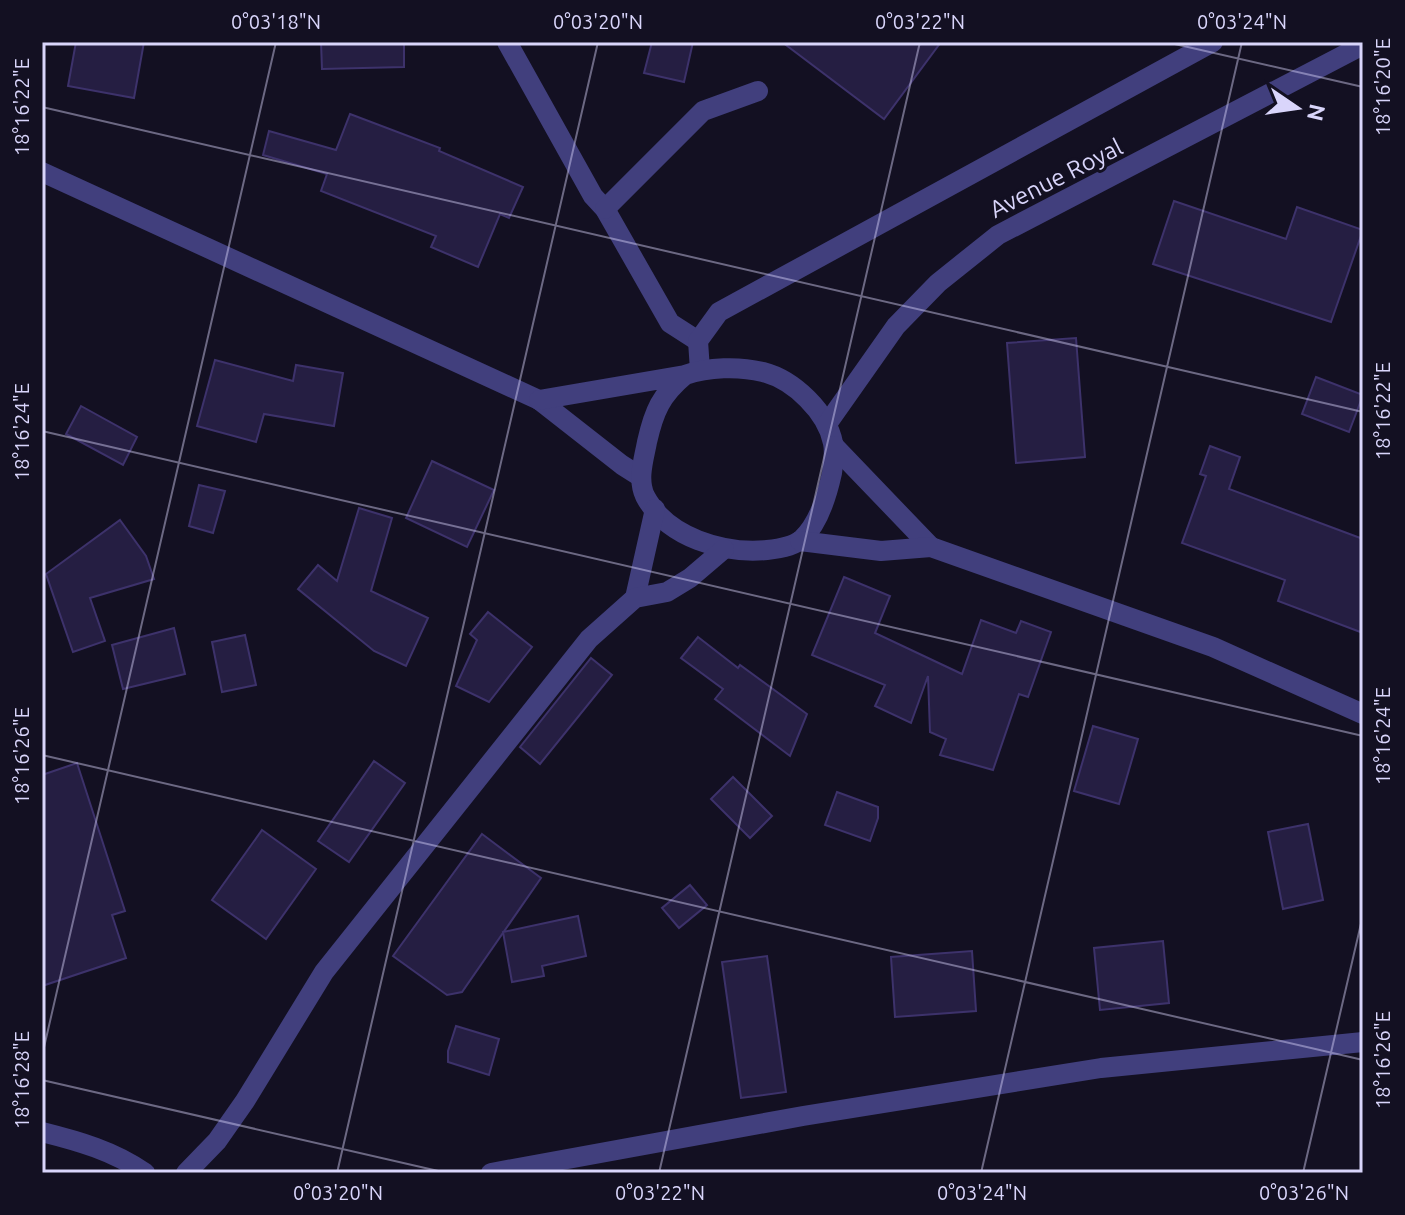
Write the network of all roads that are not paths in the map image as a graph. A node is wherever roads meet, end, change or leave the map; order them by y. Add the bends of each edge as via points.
1 (507, 42) edge
2 (1213, 42) edge
3 (1363, 45) edge
4 (758, 91) dead end
5 (42, 172) edge
6 (605, 209) junction
7 (698, 341) junction
8 (693, 372) junction
9 (539, 400) junction
10 (827, 424) junction
11 (834, 446) junction
12 (641, 477) junction
13 (655, 509) junction
14 (800, 541) junction
15 (931, 547) junction
16 (724, 549) junction
17 (635, 598) junction
18 (1363, 714) edge
19 (1363, 1042) edge
20 (42, 1132) edge
21 (145, 1173) edge
22 (186, 1173) edge
23 (491, 1173) edge

1 - 6 street
2 - 7 street, Avenue Royal via 756,290 719,312
3 - 10 street, Avenue Royal via 998,235 938,283 896,326
4 - 6 street via 703,111
5 - 9 street
6 - 7 street via 670,323
7 - 8 street
8 - 9 street
8 - 10 street via 764,372 786,382
8 - 12 street via 667,390 657,407
9 - 12 street
10 - 11 street
11 - 14 street via 823,504
11 - 15 street
12 - 13 street
13 - 16 street via 692,538
13 - 17 street
14 - 15 street via 881,551
14 - 16 street via 749,552
15 - 18 street via 1213,647
16 - 17 street via 667,592
17 - 22 street via 589,639 324,972 238,1111
19 - 23 street via 1101,1068
20 - 21 street via 97,1148

